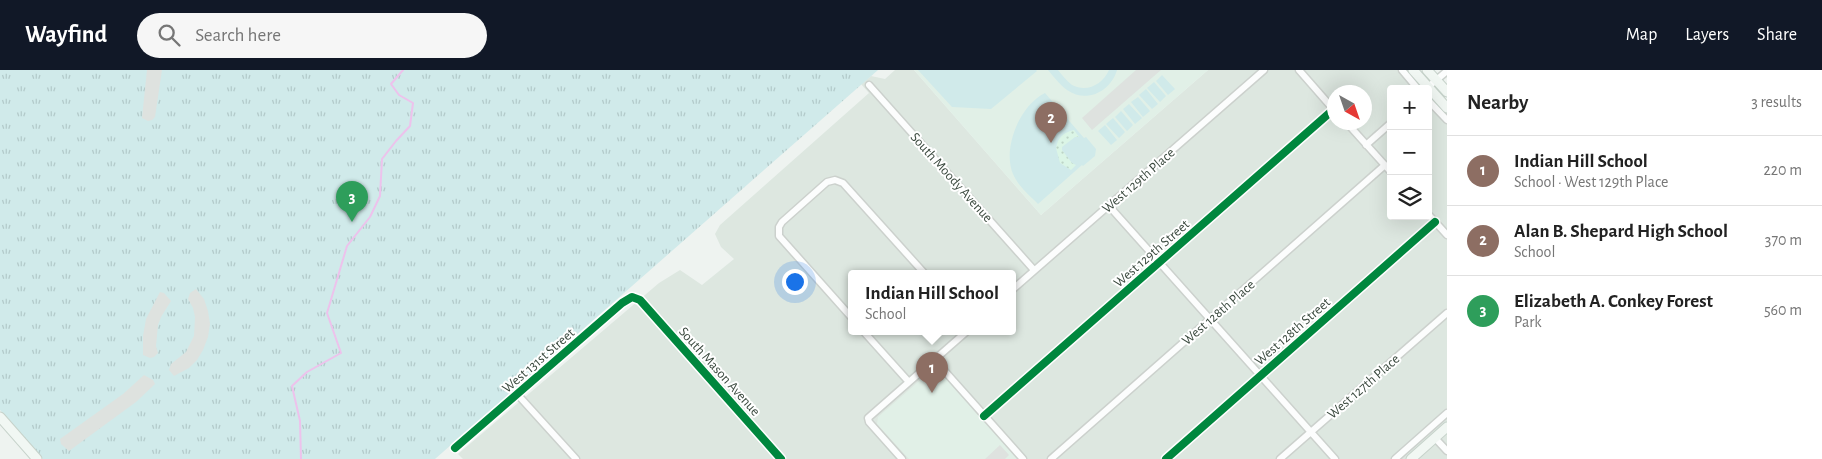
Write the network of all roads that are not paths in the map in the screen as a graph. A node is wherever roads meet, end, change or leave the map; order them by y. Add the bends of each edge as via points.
1 (1264, 70) edge
2 (1299, 70) edge
3 (1402, 70) edge
4 (1413, 70) edge
5 (1427, 70) edge
6 (1437, 70) edge
7 (1447, 71) edge
8 (1437, 80) junction
9 (869, 85) dead end
10 (1415, 85) edge
11 (1426, 85) edge
12 (1431, 85) edge
13 (1432, 91) edge
14 (1447, 92) edge
15 (1327, 102) edge
16 (1432, 104) edge
17 (1447, 108) edge
18 (1327, 116) edge
19 (1447, 120) edge
20 (1387, 127) edge
21 (1353, 130) edge
22 (1366, 145) junction
23 (1385, 165) junction
24 (1387, 167) edge
25 (1109, 206) junction
26 (1432, 219) edge
27 (1435, 222) junction
28 (1447, 235) edge
29 (1160, 263) junction
30 (921, 270) edge
31 (1034, 270) junction
32 (1016, 286) edge
33 (640, 300) joint
34 (1447, 313) edge
35 (848, 314) edge
36 (1210, 319) junction
37 (867, 335) edge
38 (962, 335) edge
39 (934, 359) junction
40 (1260, 376) junction
41 (908, 381) junction
42 (518, 394) junction
43 (1447, 413) edge
44 (984, 416) junction
45 (0, 417) edge
46 (1447, 427) edge
47 (1311, 432) junction
48 (1435, 438) junction
49 (455, 448) dead end
50 (1447, 451) edge
51 (37, 459) edge
52 (576, 459) edge
53 (781, 459) edge
54 (902, 459) edge
55 (1023, 459) edge
56 (1051, 459) edge
57 (1166, 459) edge
58 (1280, 459) edge
59 (1335, 459) edge
60 (1395, 459) edge
61 (1411, 459) edge

1 - 25 street, West 129th Place
2 - 15 street
3 - 10 street
4 - 11 main road
5 - 8 main road
6 - 8 street
7 - 8 street
8 - 12 street
8 - 14 main road
9 - 31 street, South Moody Avenue
13 - 17 main road
16 - 19 street
18 - 29 street, West 129th Street
20 - 22 street
21 - 22 street
22 - 23 street
23 - 24 street
23 - 36 street, West 128th Place
25 - 29 street
25 - 31 street, West 129th Place
26 - 27 street
27 - 28 street
27 - 40 street, West 128th Street
29 - 36 street
29 - 44 street, West 129th Street
30 - 35 street via 843,183 827,182 782,222 778,232
31 - 32 street, West 129th Place
33 - 42 street, West 131st Street via 632,297 622,303
33 - 53 street, South Mason Avenue
34 - 47 street, West 127th Place
36 - 40 street
36 - 56 street, West 128th Place
37 - 41 street
38 - 39 street
39 - 41 street
39 - 44 street
40 - 47 street
40 - 57 street, West 128th Street
41 - 54 street via 868,418
42 - 49 street, West 131st Street
42 - 52 street
43 - 60 street
44 - 55 street
45 - 51 main road
46 - 48 main road
47 - 58 street, West 127th Place
47 - 59 street
48 - 50 street
48 - 61 main road

